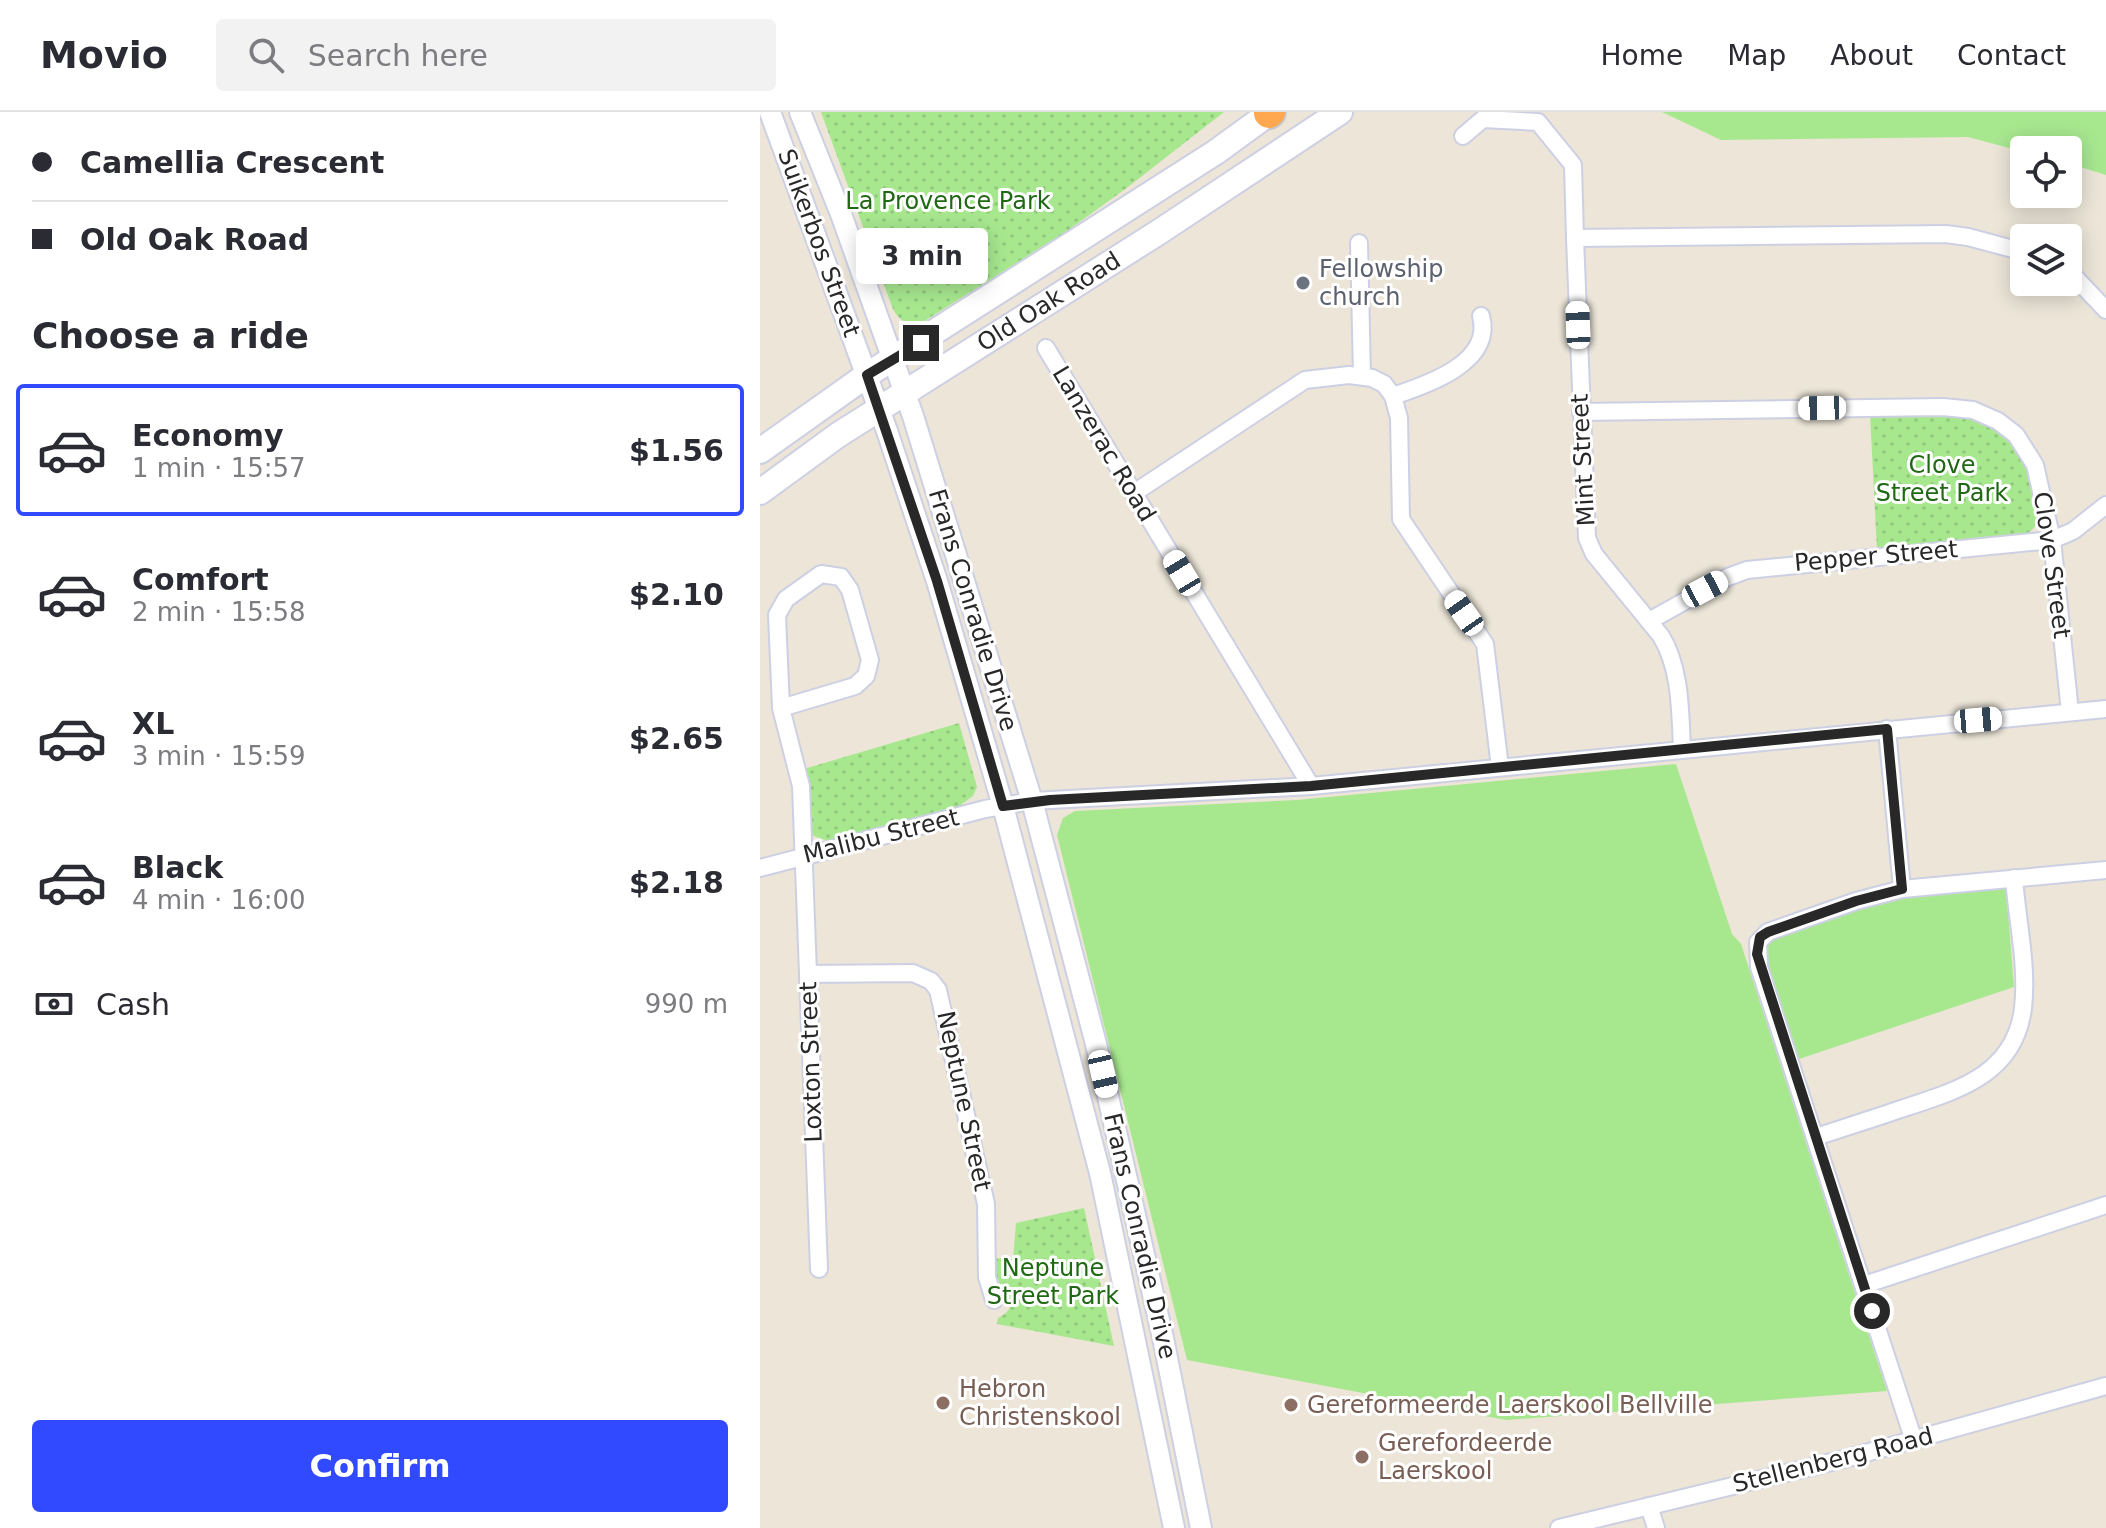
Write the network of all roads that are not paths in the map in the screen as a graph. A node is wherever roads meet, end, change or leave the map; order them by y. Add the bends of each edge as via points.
1 (769, 112) edge
2 (800, 112) edge
3 (1270, 112) edge
4 (1340, 112) edge
5 (760, 120) edge
6 (1463, 136) dead end
7 (1575, 238) junction
8 (1359, 243) dead end
9 (2010, 248) edge
10 (2082, 285) edge
11 (2106, 310) edge
12 (1481, 316) dead end
13 (1046, 348) dead end
14 (894, 361) junction
15 (867, 375) junction
16 (1362, 375) junction
17 (905, 394) junction
18 (1393, 396) junction
19 (879, 408) junction
20 (1581, 412) junction
21 (760, 451) edge
22 (760, 492) edge
23 (1134, 493) junction
24 (2106, 505) edge
25 (2052, 540) junction
26 (1649, 621) junction
27 (781, 708) junction
28 (2106, 709) edge
29 (2070, 712) junction
30 (1887, 729) junction
31 (1682, 748) junction
32 (1500, 767) junction
33 (1311, 786) junction
34 (1032, 801) junction
35 (1003, 806) junction
36 (803, 856) junction
37 (760, 868) edge
38 (2106, 870) edge
39 (2014, 878) junction
40 (1902, 889) junction
41 (808, 974) junction
42 (1816, 1137) junction
43 (2106, 1205) edge
44 (819, 1269) dead end
45 (1864, 1285) junction
46 (994, 1300) dead end
47 (2106, 1386) edge
48 (1914, 1441) junction
49 (1649, 1506) junction
50 (1174, 1528) edge
51 (1201, 1528) edge
52 (1559, 1528) edge
53 (1656, 1528) edge

1 - 5 street
1 - 15 street, Suikerbos Street
2 - 14 street, Suikerbos Street
3 - 14 main road, Old Oak Road
4 - 17 main road, Old Oak Road
6 - 7 street, Mint Street via 1483,119 1538,122 1573,165
7 - 9 street via 1946,234
7 - 20 street, Mint Street
8 - 16 street
10 - 11 street
12 - 18 street via 1478,345 1458,367
13 - 23 street, Lanzerac Road
14 - 15 main road, Old Oak Road
14 - 17 street, Suikerbos Street
15 - 19 street, Suikerbos Street
15 - 21 main road, Old Oak Road
16 - 18 street via 1379,380
16 - 23 street via 1300,382
17 - 19 main road, Old Oak Road
17 - 34 street, Frans Conradie Drive
18 - 32 street via 1399,418 1401,519 1485,644
19 - 22 main road, Old Oak Road
19 - 35 street, Frans Conradie Drive
20 - 25 street, Clove Street via 1943,407 1981,412 2008,427 2030,455
20 - 26 street, Mint Street via 1587,538
23 - 33 street, Lanzerac Road
24 - 25 street, Pepper Street
25 - 26 street, Pepper Street via 1747,570
25 - 29 street, Clove Street
26 - 31 street, Mint Street via 1672,658
27 - 27 street, Loxton Street via 778,611 817,576 837,575 850,590 869,672 855,686
27 - 36 street, Loxton Street via 800,779
28 - 29 street, Malibu Street
29 - 30 street, Malibu Street
30 - 31 street, Malibu Street
30 - 40 street
31 - 32 street, Malibu Street
32 - 33 street, Malibu Street
33 - 34 street, Malibu Street
34 - 35 street, Malibu Street
34 - 51 street, Frans Conradie Drive via 1100,1060
35 - 36 street, Malibu Street
35 - 50 street, Frans Conradie Drive via 1100,1173
36 - 37 street, Malibu Street
36 - 41 street, Loxton Street
38 - 39 street
39 - 40 street
39 - 42 street via 2023,1001 2019,1024 2001,1059 1954,1092
40 - 42 street via 1768,932 1758,942 1759,967
41 - 44 street, Loxton Street
41 - 46 street, Neptune Street via 913,973 938,990 986,1204 987,1277
42 - 45 street
43 - 45 street
45 - 48 street
47 - 48 street, Stellenberg Road
48 - 49 street, Stellenberg Road
49 - 52 street, Stellenberg Road
49 - 53 street

